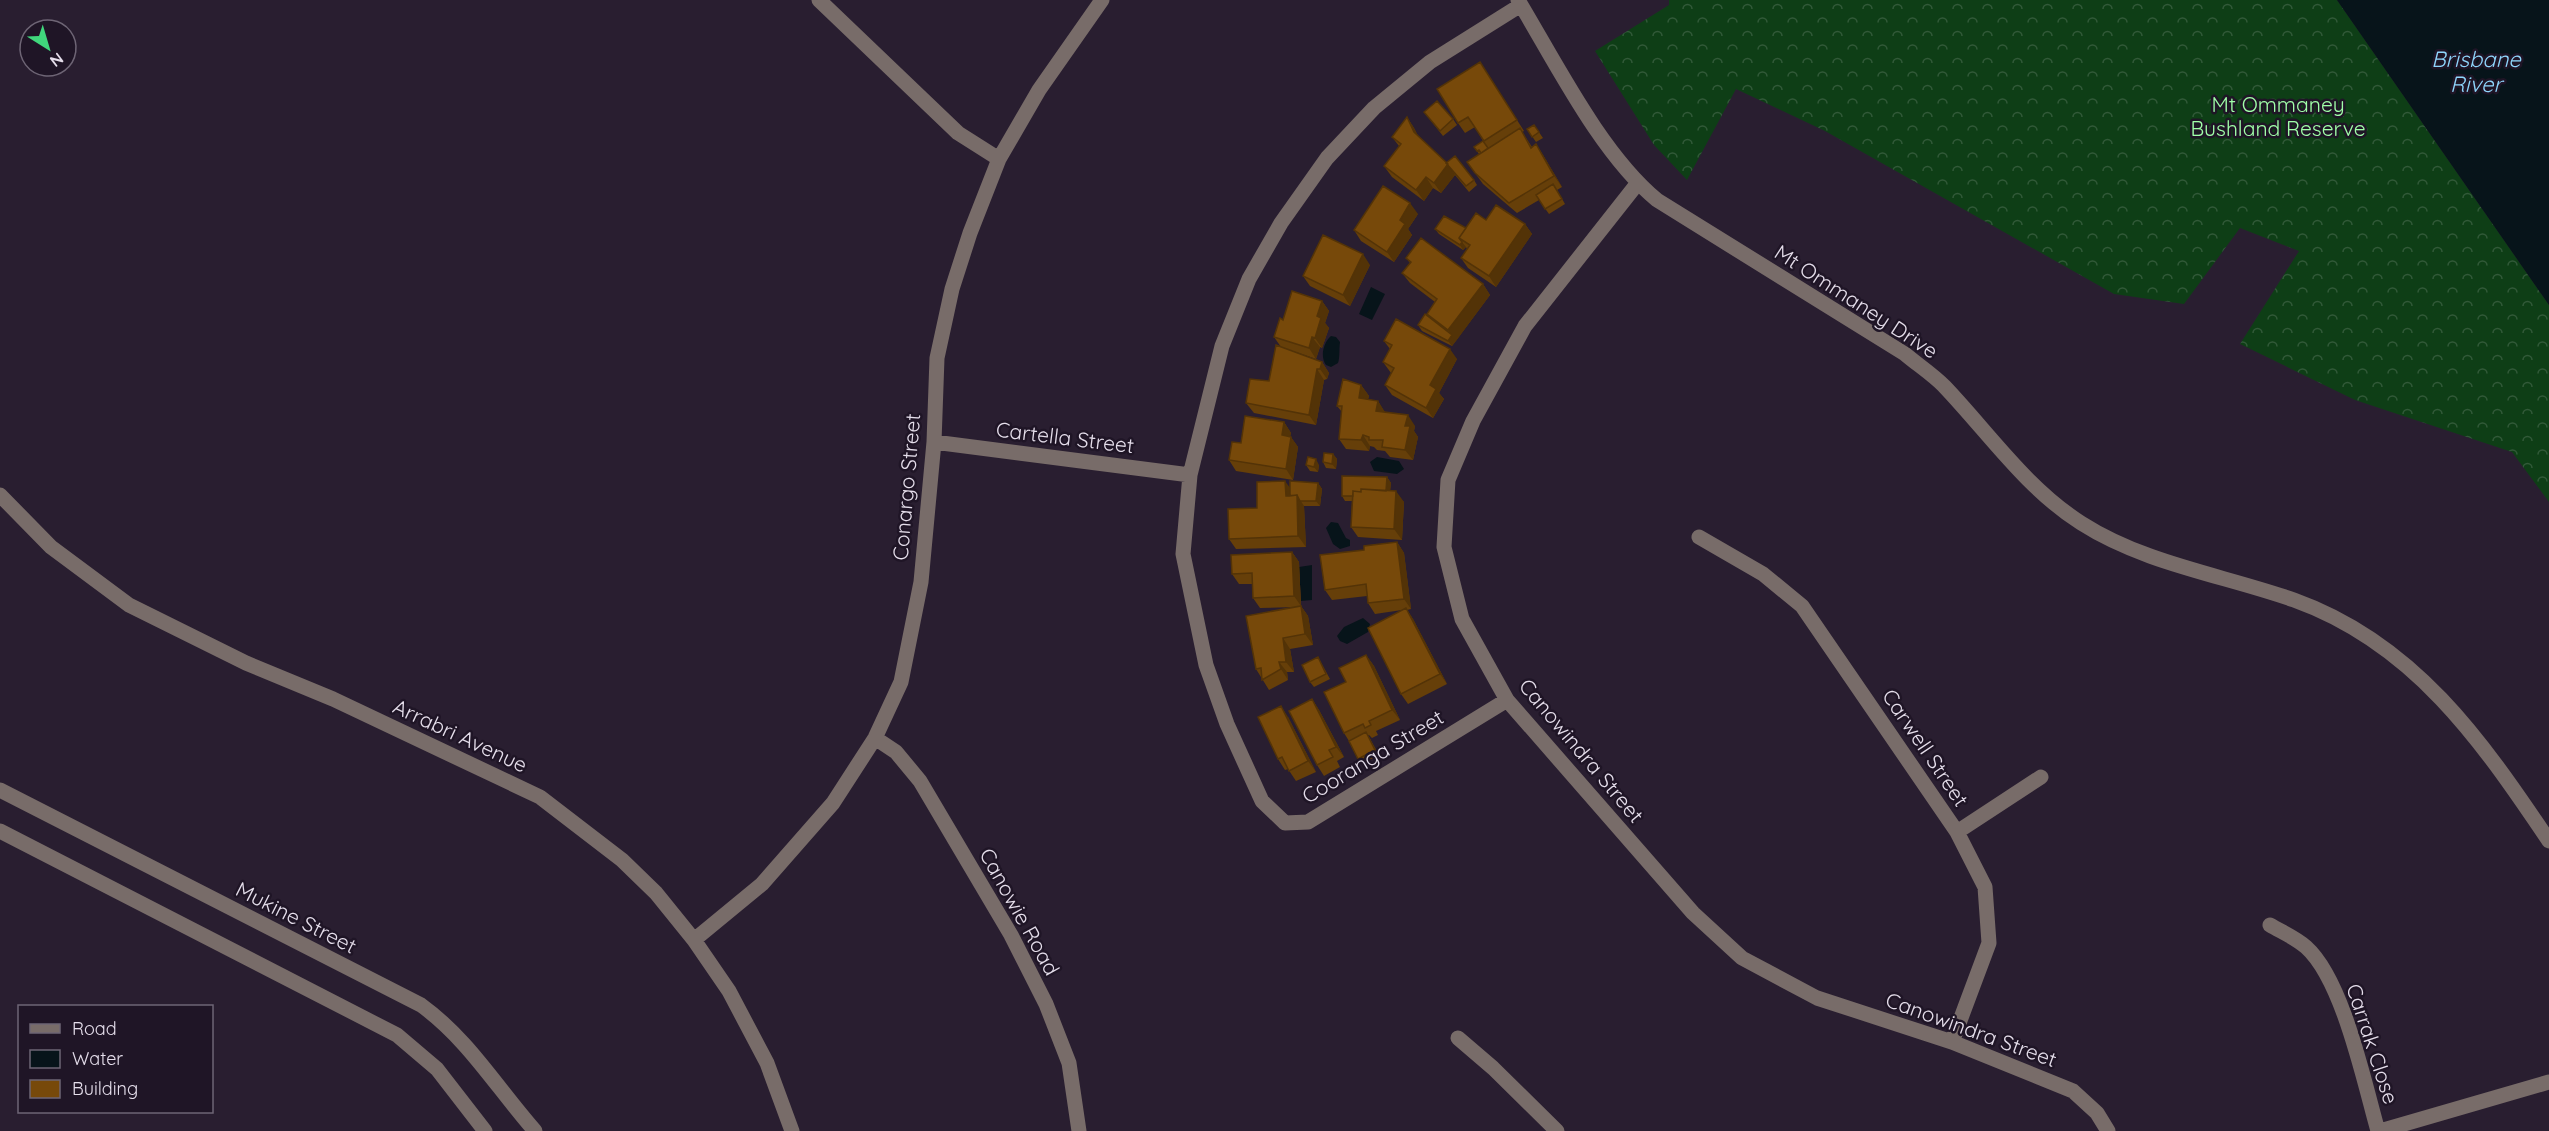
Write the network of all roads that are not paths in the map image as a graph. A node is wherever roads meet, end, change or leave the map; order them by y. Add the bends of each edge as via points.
1 (819, 0) edge
2 (1102, 0) edge
3 (1519, 2) edge
4 (999, 159) junction
5 (1637, 184) junction
6 (934, 442) junction
7 (1190, 475) junction
8 (0, 495) edge
9 (1700, 537) dead end
10 (1507, 700) junction
11 (874, 738) junction
12 (2041, 777) dead end
13 (0, 790) edge
14 (0, 831) edge
15 (1957, 832) junction
16 (2549, 841) edge
17 (2270, 925) dead end
18 (694, 940) junction
19 (1458, 1038) dead end
20 (1952, 1042) junction
21 (2549, 1082) edge
22 (485, 1131) edge
23 (535, 1131) edge
24 (792, 1131) edge
25 (1079, 1131) edge
26 (1557, 1131) edge
27 (2109, 1131) edge
28 (2379, 1131) edge

1 - 4 street via 958,133
2 - 4 street, Conargo Street via 1039,90
3 - 5 street, Mt Ommaney Drive via 1587,116
3 - 7 street, Cooranga Street via 1430,62 1374,108 1327,158 1284,217 1249,279 1222,346
4 - 6 street, Conargo Street via 952,289 937,358
5 - 10 street, Canowindra Street via 1525,326 1473,421 1448,480 1444,547 1462,619
5 - 16 street, Mt Ommaney Drive via 1694,225 1905,354 1942,384 2026,478 2082,524 2150,557 2295,601 2339,620 2382,647 2455,712
6 - 7 street, Cartella Street
6 - 11 street, Conargo Street via 921,582 901,682
7 - 10 street, Cooranga Street via 1183,554 1206,665 1227,724 1262,801 1285,823 1308,822
8 - 18 street, Arrabri Avenue via 51,547 129,605 246,663 333,699 540,797 622,860 656,893
9 - 15 street, Carwell Street via 1762,574 1802,606
10 - 20 street, Canowindra Street via 1693,913 1742,958 1817,998
11 - 18 street, Conargo Street via 833,803 762,884
11 - 25 street, Canowie Road via 896,752 920,782 1011,936 1046,1004 1069,1063
12 - 15 street
13 - 23 street, Mukine Street via 421,1005 465,1044
14 - 22 street via 397,1035 437,1069
15 - 20 street, Carwell Street via 1985,887 1989,943
17 - 28 street, Carrak Close via 2306,947 2327,974
18 - 24 street, Arrabri Avenue via 729,991 767,1063
19 - 26 street
20 - 27 street, Canowindra Street via 2073,1091 2097,1113
21 - 28 street

